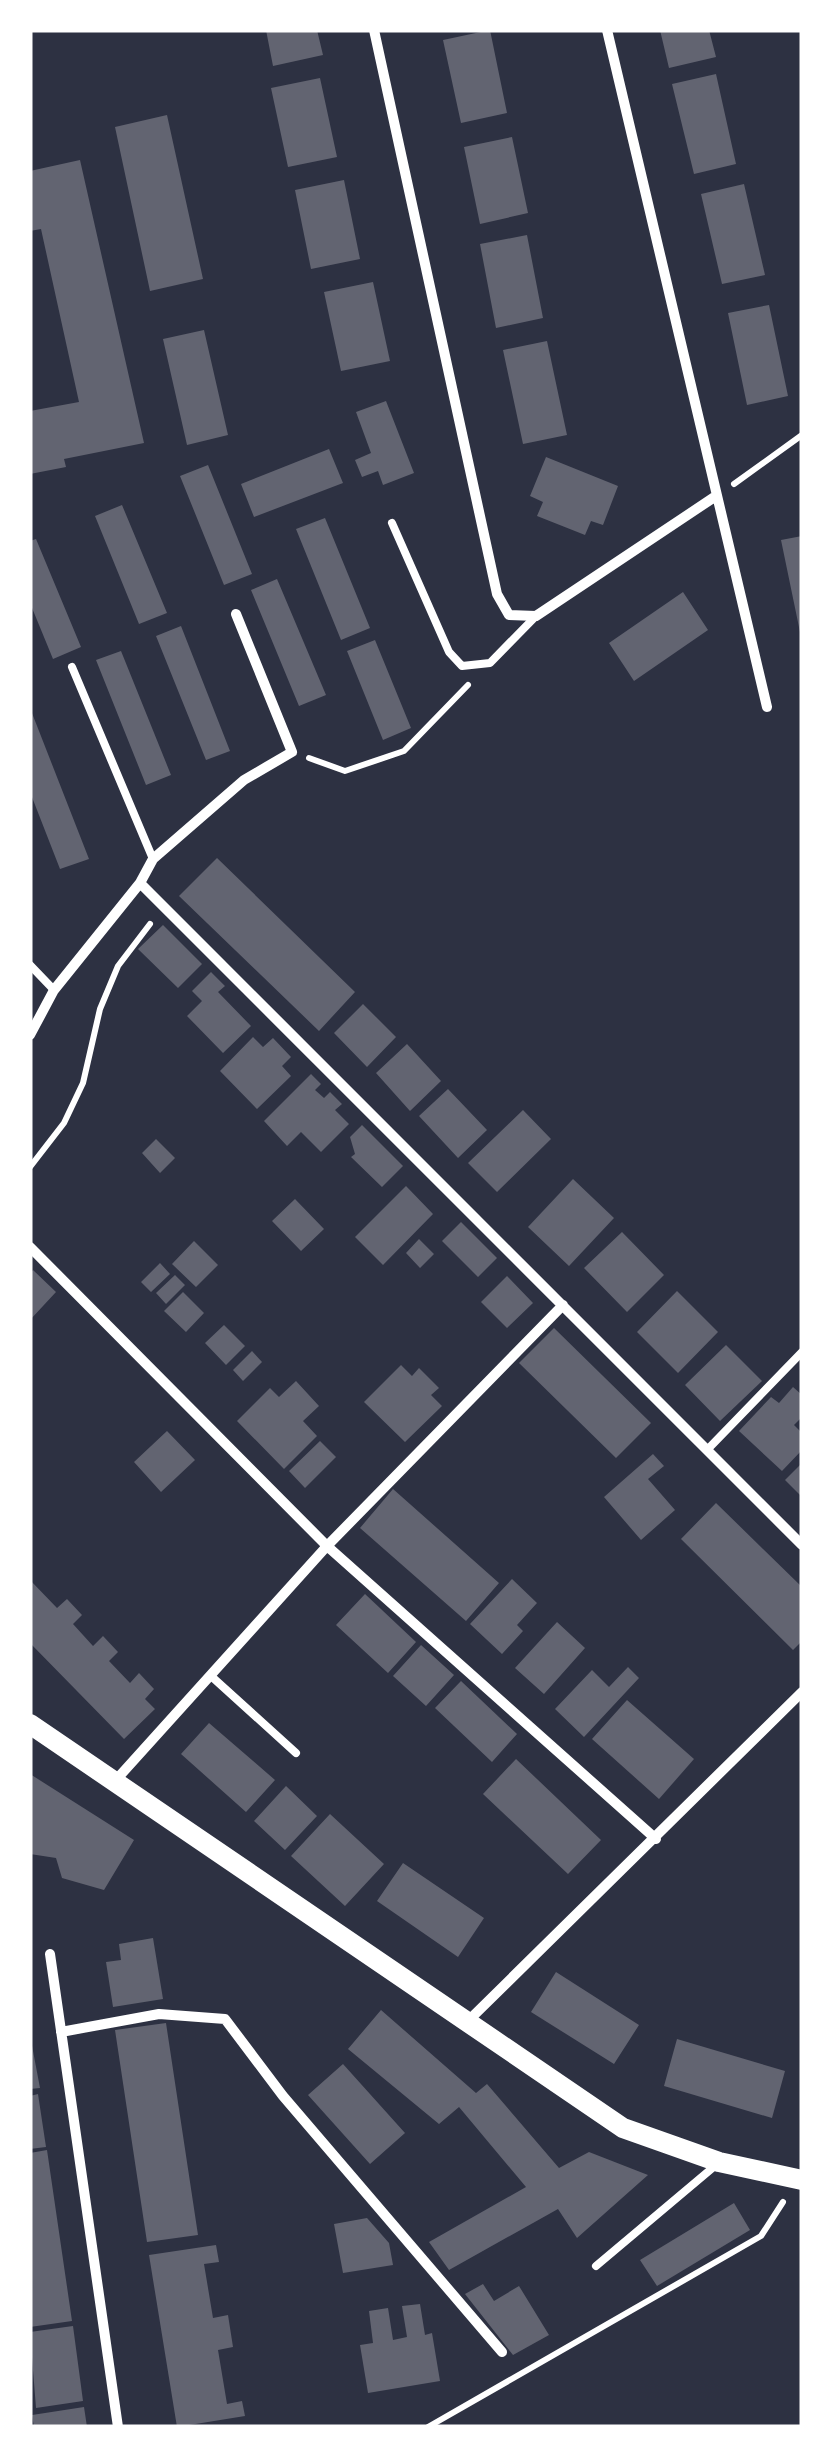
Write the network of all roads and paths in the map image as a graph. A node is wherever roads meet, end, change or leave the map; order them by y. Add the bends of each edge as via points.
1 (374, 30) edge
2 (607, 30) edge
3 (802, 435) edge
4 (716, 496) junction
5 (392, 523) dead end
6 (236, 614) dead end
7 (536, 616) junction
8 (490, 662) junction
9 (72, 667) dead end
10 (768, 707) dead end
11 (292, 752) junction
12 (153, 859) junction
13 (140, 883) junction
14 (166, 909) junction
15 (30, 965) edge
16 (54, 990) junction
17 (30, 1034) edge
18 (30, 1167) edge
19 (30, 1247) edge
20 (563, 1305) junction
21 (802, 1352) edge
22 (708, 1449) junction
23 (802, 1545) edge
24 (328, 1546) junction
25 (212, 1676) junction
26 (802, 1692) edge
27 (30, 1724) edge
28 (296, 1753) dead end
29 (114, 1782) junction
30 (656, 1839) junction
31 (50, 1954) dead end
32 (466, 2023) junction
33 (61, 2032) junction
34 (719, 2162) junction
35 (800, 2180) edge
36 (596, 2266) dead end
37 (502, 2352) dead end
38 (118, 2427) edge
39 (428, 2427) edge

1 - 7 street via 498,594 509,615
2 - 4 street
3 - 4 path
4 - 7 street
4 - 10 street
5 - 8 lane via 450,652 462,666
6 - 11 street
7 - 8 lane
8 - 11 path via 404,751 346,771
9 - 12 lane
11 - 12 street via 244,780
12 - 13 street
13 - 14 street
13 - 16 street
14 - 18 path via 118,966 83,1083 64,1123
14 - 20 street
15 - 16 lane
16 - 17 street
19 - 24 street
20 - 22 street
20 - 24 street
21 - 22 lane
22 - 23 street
24 - 25 street
24 - 30 street
25 - 28 lane
25 - 29 street
26 - 30 street
27 - 29 main road
29 - 32 main road
30 - 32 street
31 - 33 street
32 - 34 main road via 622,2128
33 - 37 street via 159,2014 225,2018
33 - 38 street
34 - 35 main road
34 - 36 lane
35 - 39 path via 761,2236

